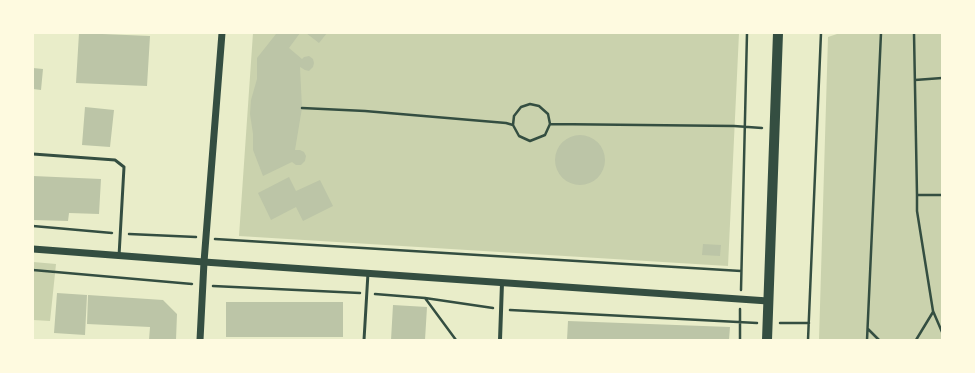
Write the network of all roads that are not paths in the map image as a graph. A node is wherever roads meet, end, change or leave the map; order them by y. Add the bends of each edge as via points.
1 (222, 33) edge
2 (778, 33) edge
3 (33, 154) edge
4 (33, 249) edge
5 (119, 256) junction
6 (204, 262) junction
7 (368, 273) junction
8 (502, 283) junction
9 (768, 301) junction
10 (200, 340) edge
11 (364, 340) edge
12 (500, 340) edge
13 (767, 340) edge

1 - 6 street
2 - 9 main road
3 - 5 lane via 115,160 124,167
4 - 5 street
5 - 6 street
6 - 7 street
6 - 10 street
7 - 8 street
7 - 11 lane
8 - 9 street
8 - 12 street
9 - 13 main road

